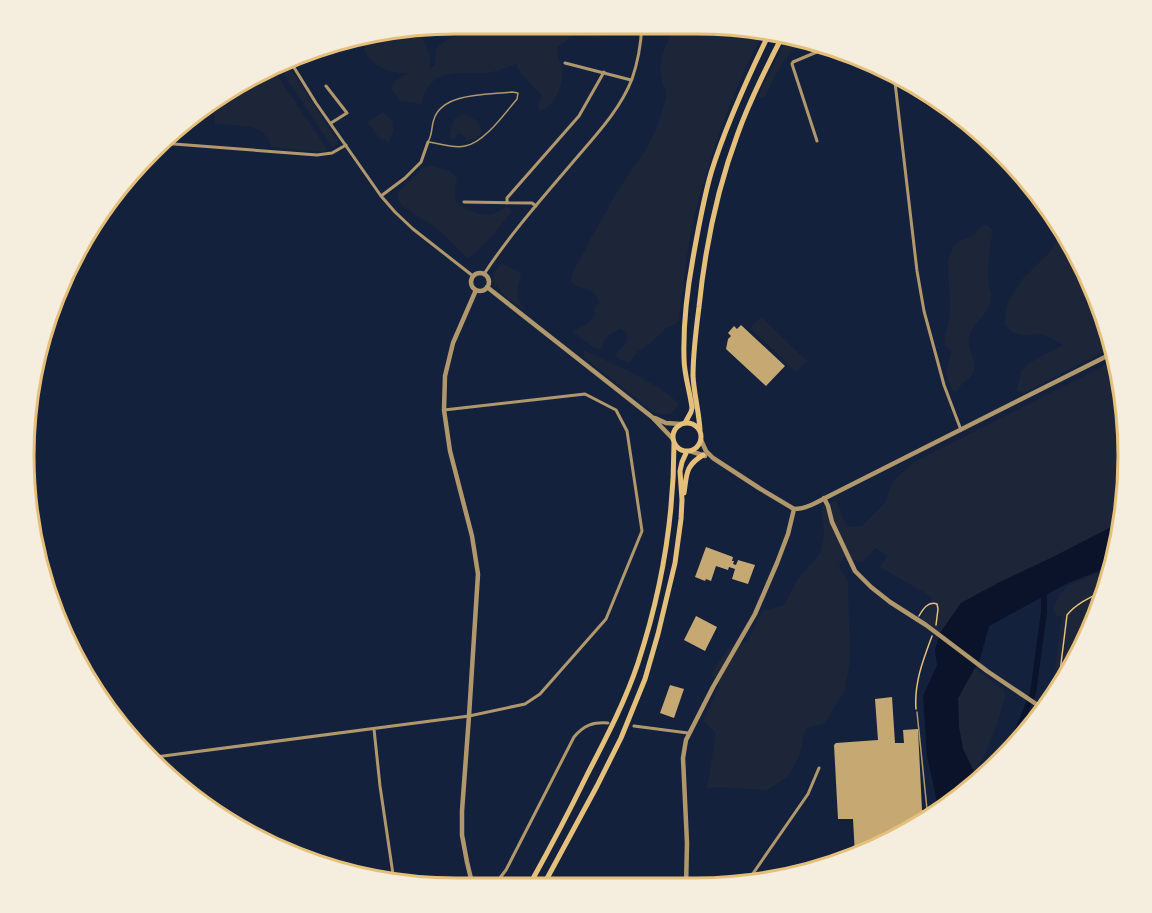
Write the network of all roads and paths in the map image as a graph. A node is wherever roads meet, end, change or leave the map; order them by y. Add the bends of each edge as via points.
1 (641, 34) edge
2 (766, 41) edge
3 (778, 43) edge
4 (816, 52) edge
5 (565, 63) dead end
6 (294, 67) edge
7 (604, 72) junction
8 (631, 80) junction
9 (895, 85) edge
10 (326, 86) dead end
11 (331, 123) junction
12 (818, 141) dead end
13 (428, 142) junction
14 (173, 144) edge
15 (346, 145) junction
16 (381, 196) junction
17 (464, 202) dead end
18 (507, 202) junction
19 (536, 206) junction
20 (484, 274) junction
21 (473, 276) junction
22 (487, 287) junction
23 (476, 290) junction
24 (1105, 357) edge
25 (444, 410) junction
26 (652, 417) junction
27 (683, 424) junction
28 (700, 430) junction
29 (961, 430) junction
30 (701, 440) junction
31 (674, 441) junction
32 (689, 451) junction
33 (703, 455) junction
34 (713, 458) junction
35 (824, 498) junction
36 (682, 500) junction
37 (794, 509) junction
38 (1094, 596) edge
39 (1060, 669) edge
40 (918, 678) dead end
41 (1036, 704) edge
42 (917, 712) joint
43 (470, 716) junction
44 (608, 723) dead end
45 (634, 726) dead end
46 (374, 729) junction
47 (689, 733) junction
48 (160, 757) edge
49 (819, 768) dead end
50 (927, 809) edge
51 (393, 874) edge
52 (752, 875) edge
53 (471, 878) edge
54 (500, 878) edge
55 (533, 878) edge
56 (547, 878) edge
57 (686, 878) edge

1 - 8 street
2 - 27 highway via 726,128 699,225 685,317 684,367 692,408
3 - 28 highway via 738,132 711,228 694,362
4 - 12 street via 792,64
5 - 7 street
6 - 11 street
7 - 8 street
7 - 18 street via 579,116
8 - 19 street via 608,120
9 - 29 street via 924,311
10 - 11 street via 347,113
11 - 15 street
13 - 13 lane via 433,120 445,105 467,96 518,93 492,127 471,144 458,147
13 - 16 street via 421,162
14 - 15 street via 316,155 332,153
15 - 16 street
16 - 21 street via 413,229
17 - 18 street
18 - 19 street
19 - 20 street
20 - 21 street
20 - 22 street via 489,279
21 - 23 street via 471,284
22 - 23 street
22 - 26 street
23 - 25 street via 453,343
24 - 29 street
25 - 43 street via 478,574
25 - 43 street via 585,394 616,410 627,431 642,531 606,619 540,694 525,704
26 - 27 street
26 - 31 street
27 - 28 highway via 694,424
27 - 31 highway via 675,430
28 - 30 highway
29 - 35 street
30 - 32 highway
30 - 34 street
31 - 32 highway via 678,448
31 - 55 highway via 663,561 638,663 608,734
32 - 33 street
32 - 36 highway via 680,471
33 - 34 street
33 - 36 highway via 688,468
34 - 37 street
35 - 37 street
35 - 41 street via 855,571 890,602
36 - 56 highway via 675,563 645,679 621,738
37 - 47 street via 788,534 755,614
38 - 39 path via 1067,615
40 - 42 path
42 - 50 lane
43 - 46 street
43 - 53 street via 462,823
44 - 54 street via 590,724 574,737
45 - 47 street
46 - 48 street
46 - 51 street
47 - 57 street via 683,758
49 - 52 street via 808,794

